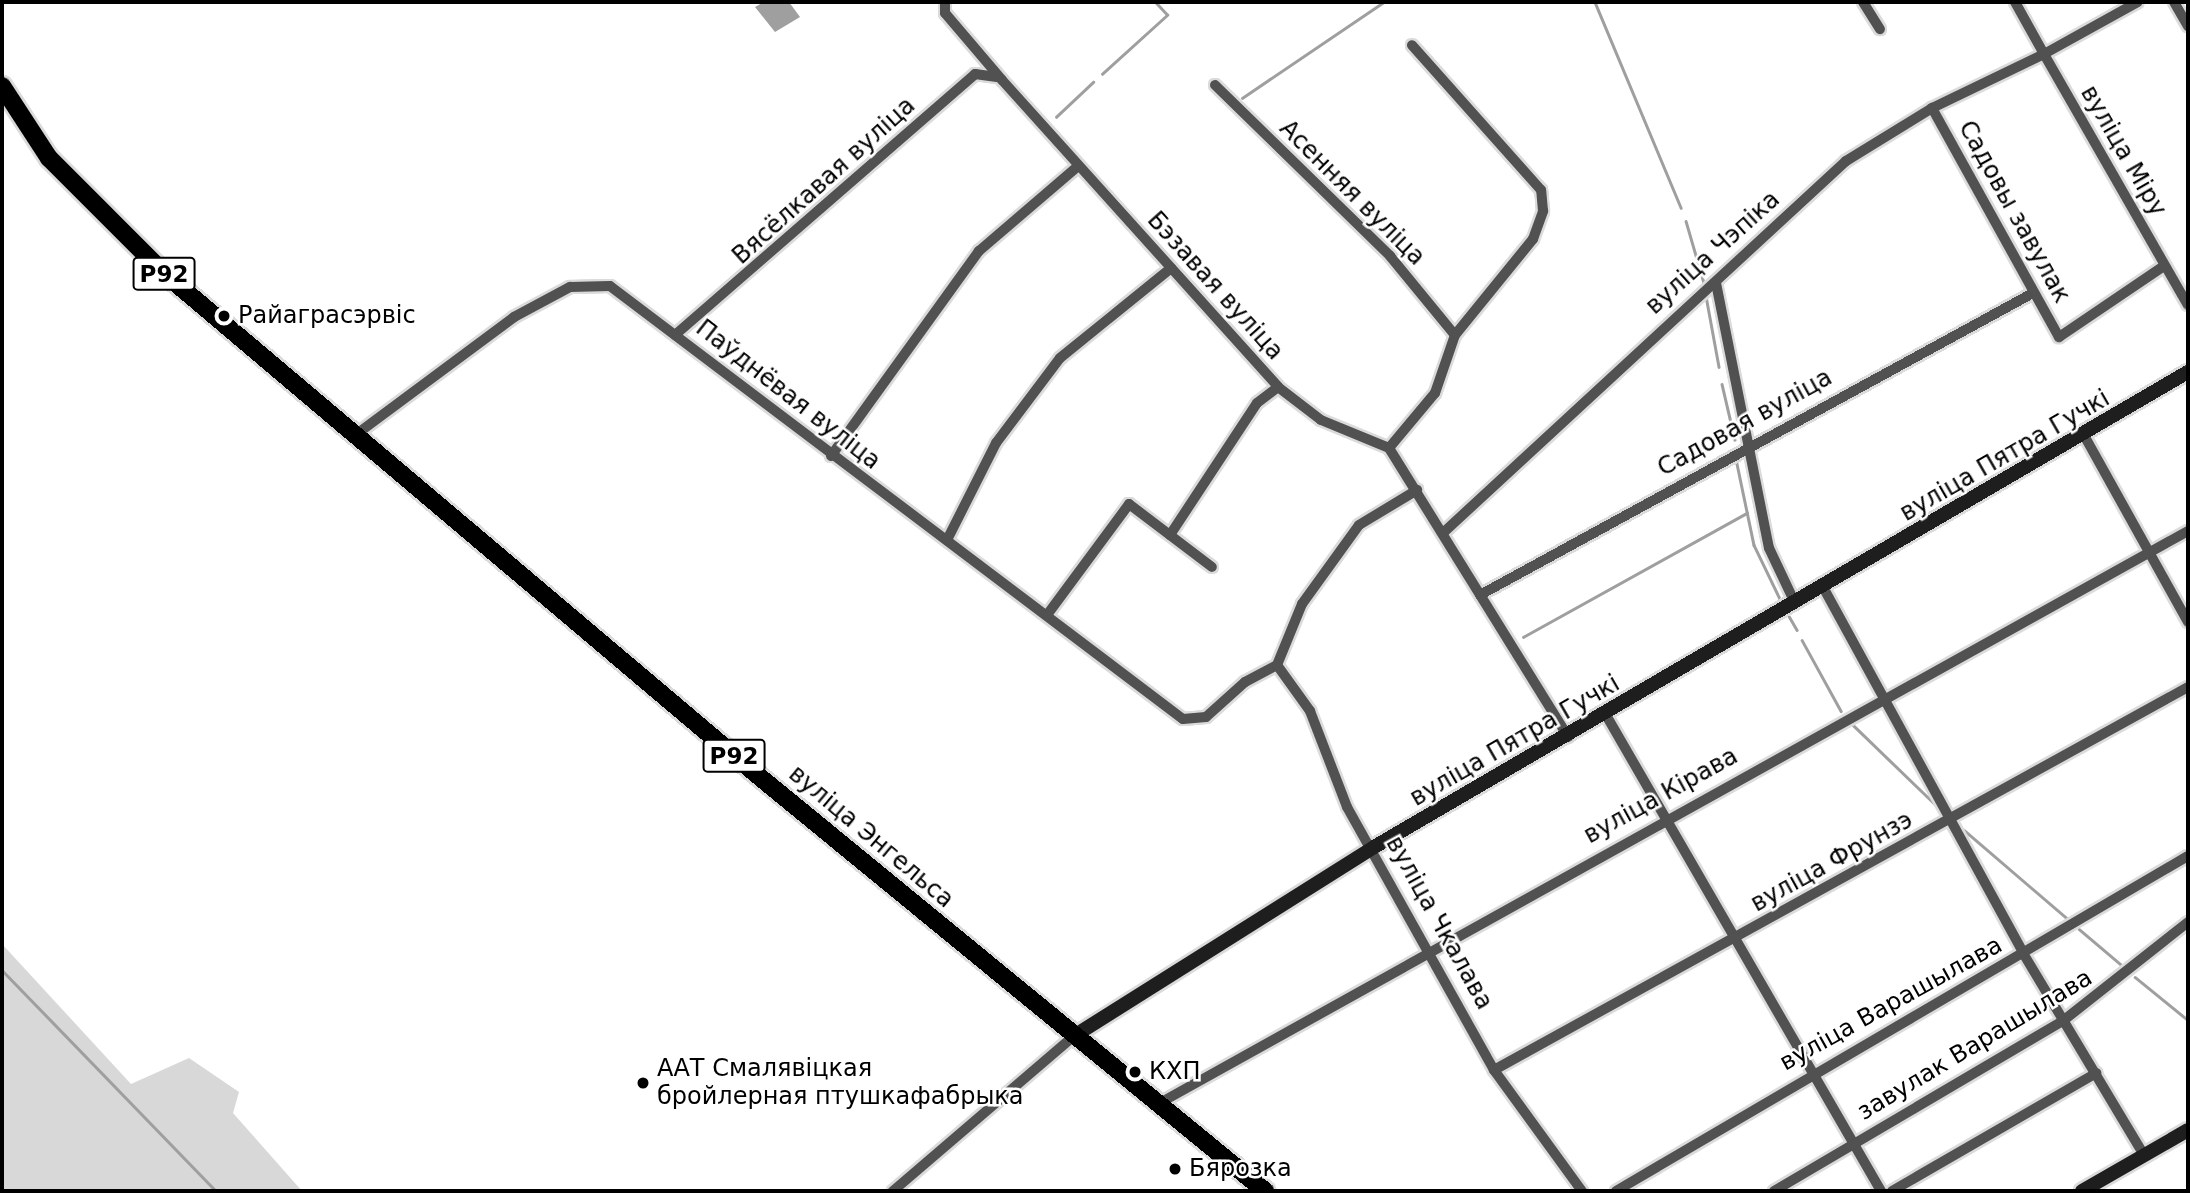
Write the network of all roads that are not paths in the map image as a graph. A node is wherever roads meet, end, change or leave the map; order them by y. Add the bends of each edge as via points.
1 (945, 2) edge
2 (1863, 2) edge
3 (2015, 2) edge
4 (2138, 2) edge
5 (2174, 2) edge
6 (2188, 26) edge
7 (1880, 29) dead end
8 (1412, 46) dead end
9 (2044, 54) junction
10 (1002, 80) junction
11 (1215, 85) dead end
12 (2, 86) edge
13 (1932, 108) junction
14 (1078, 166) junction
15 (2164, 266) junction
16 (1171, 268) junction
17 (1716, 283) junction
18 (2033, 293) junction
19 (2188, 305) edge
20 (675, 335) junction
21 (1455, 335) junction
22 (2188, 372) edge
23 (1278, 387) junction
24 (354, 436) junction
25 (2085, 437) junction
26 (1745, 446) junction
27 (1389, 448) junction
28 (831, 456) junction
29 (1417, 490) junction
30 (2188, 531) edge
31 (1444, 532) junction
32 (1170, 535) junction
33 (947, 540) junction
34 (2151, 551) junction
35 (1212, 567) dead end
36 (1823, 587) junction
37 (1480, 595) junction
38 (1795, 603) junction
39 (1047, 615) junction
40 (2188, 622) edge
41 (1277, 665) junction
42 (2188, 687) edge
43 (1885, 697) junction
44 (1606, 715) junction
45 (1568, 737) junction
46 (1667, 816) junction
47 (1952, 819) junction
48 (1374, 847) junction
49 (2188, 856) edge
50 (2188, 922) edge
51 (1738, 939) junction
52 (1432, 953) junction
53 (2023, 953) junction
54 (2064, 1020) junction
55 (1074, 1035) junction
56 (1494, 1070) junction
57 (1814, 1070) junction
58 (2096, 1073) junction
59 (1158, 1104) junction
60 (2188, 1130) edge
61 (1852, 1144) junction
62 (2144, 1155) junction
63 (893, 1191) edge
64 (1265, 1191) edge
65 (1582, 1191) edge
66 (1616, 1191) edge
67 (1774, 1191) edge
68 (1881, 1191) edge
69 (1892, 1191) edge
70 (2082, 1191) edge

1 - 10 street, Бэзавая вуліца via 945,13
2 - 7 street
3 - 9 street, вуліца Міру
4 - 9 street, вуліца Чэпіка
5 - 6 street
8 - 21 street via 1541,190 1543,211 1533,239
9 - 13 street, вуліца Чэпіка
9 - 15 street, вуліца Міру
10 - 14 street, Бэзавая вуліца
10 - 20 street, Вясёлкавая вуліца via 987,72 975,74
11 - 21 street, Асенняя вуліца via 1390,256
12 - 24 main road, Р92 via 48,158 100,213
13 - 17 street, вуліца Чэпіка via 1846,161
13 - 18 street, Садовы завулак
14 - 16 street, Бэзавая вуліца
14 - 28 street via 979,251
15 - 18 street, Садовы завулак via 2059,337
15 - 19 street, вуліца Міру
16 - 23 street, Бэзавая вуліца
16 - 33 street via 1060,358 996,443
17 - 26 street
17 - 31 street, вуліца Чэпіка via 1640,345
18 - 26 street, Садовая вуліца
20 - 24 street, Паўднёвая вуліца via 610,286 570,287 514,317
20 - 28 street, Паўднёвая вуліца
21 - 27 street via 1435,393
22 - 25 street, вуліца Пятра Гучкі
23 - 27 street, Бэзавая вуліца via 1321,420
23 - 32 street via 1257,403
24 - 55 main road, вуліца Энгельса / Р92
25 - 34 street
25 - 36 street, вуліца Пятра Гучкі
26 - 37 street, Садовая вуліца
26 - 38 street via 1769,548
27 - 29 street
28 - 33 street, Паўднёвая вуліца
29 - 31 street
29 - 41 street via 1359,525 1302,604
30 - 34 street, вуліца Кірава
31 - 37 street
32 - 35 street
32 - 39 street via 1129,504
33 - 39 street, Паўднёвая вуліца
34 - 40 street
34 - 43 street, вуліца Кірава
36 - 38 street, вуліца Пятра Гучкі
36 - 43 street
37 - 45 street
38 - 44 street, вуліца Пятра Гучкі
39 - 41 street, Паўднёвая вуліца via 1183,719 1206,717 1245,682
41 - 48 street, вуліца Чкалава via 1310,711 1347,807
42 - 47 street, вуліца Фрунзэ
43 - 46 street, вуліца Кірава
43 - 47 street
44 - 45 street, вуліца Пятра Гучкі
44 - 46 street
45 - 48 street, вуліца Пятра Гучкі
46 - 51 street
46 - 52 street, вуліца Кірава
47 - 51 street, вуліца Фрунзэ
47 - 53 street
48 - 52 street, вуліца Чкалава
48 - 55 street, вуліца Пятра Гучкі
49 - 53 street, вуліца Варашылава
50 - 54 street, завулак Варашылава
51 - 56 street, вуліца Фрунзэ
51 - 57 street
52 - 56 street, вуліца Чкалава
52 - 59 street, вуліца Кірава
53 - 54 street
53 - 57 street, вуліца Варашылава
54 - 58 street
54 - 61 street, завулак Варашылава
55 - 59 main road, вуліца Энгельса / Р92
55 - 63 street, вуліца Пятра Гучкі
56 - 65 street, вуліца Чкалава
57 - 61 street
57 - 66 street, вуліца Варашылава
58 - 62 street
58 - 69 street
59 - 64 main road, вуліца Энгельса / Р92
60 - 62 street
61 - 67 street, завулак Варашылава
61 - 68 street
62 - 70 street

